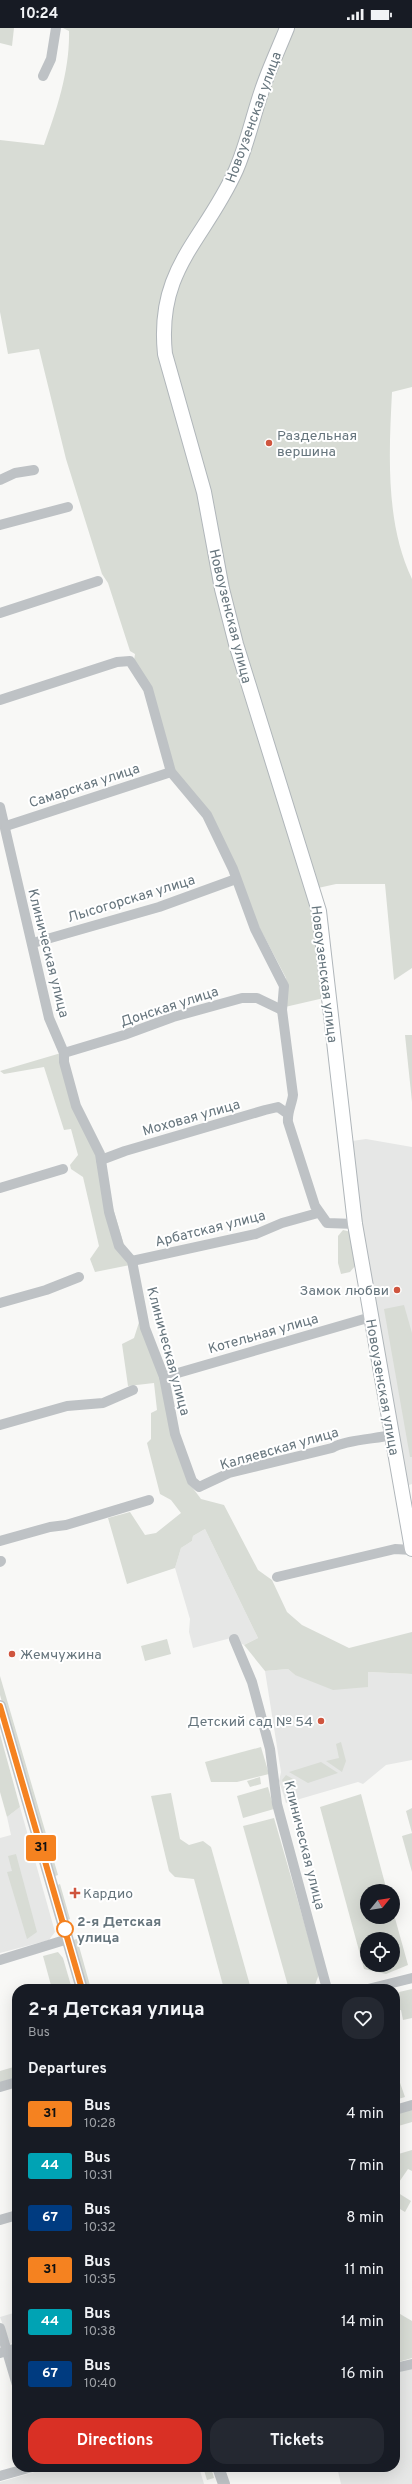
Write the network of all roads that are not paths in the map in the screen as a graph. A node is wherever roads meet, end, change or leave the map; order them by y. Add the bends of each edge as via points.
1 (56, 28) edge
2 (287, 28) edge
3 (43, 76) dead end
4 (34, 470) dead end
5 (0, 480) edge
6 (68, 507) dead end
7 (0, 525) edge
8 (98, 581) dead end
9 (0, 613) edge
10 (0, 700) edge
11 (171, 772) junction
12 (0, 807) edge
13 (6, 826) junction
14 (236, 879) junction
15 (33, 943) junction
16 (282, 1010) junction
17 (64, 1053) junction
18 (288, 1114) junction
19 (101, 1160) junction
20 (63, 1169) dead end
21 (0, 1188) edge
22 (318, 1213) junction
23 (355, 1224) junction
24 (132, 1261) junction
25 (79, 1277) dead end
26 (0, 1303) edge
27 (371, 1317) junction
28 (164, 1377) junction
29 (133, 1390) dead end
30 (0, 1425) edge
31 (392, 1435) junction
32 (199, 1487) joint
33 (149, 1500) dead end
34 (0, 1540) edge
35 (412, 1549) edge
36 (277, 1577) dead end
37 (234, 1639) dead end
38 (0, 1706) edge
39 (68, 1939) junction
40 (0, 1960) edge
41 (412, 1978) edge
42 (81, 1984) edge
43 (326, 1984) edge
44 (388, 1984) edge
45 (12, 2083) edge
46 (0, 2087) edge
47 (412, 2105) edge
48 (400, 2109) edge
49 (12, 2216) edge
50 (0, 2220) edge
51 (0, 2328) edge
52 (4, 2352) edge
53 (412, 2364) edge
54 (400, 2367) edge
55 (12, 2372) edge
56 (14, 2472) edge
57 (220, 2472) edge
58 (0, 2476) edge
59 (224, 2484) edge

1 - 3 street via 51,59
2 - 23 main road, Новоузенская улица via 262,89 236,169 218,207 186,254 174,277 164,308 162,331 165,354 204,492 222,589 236,644 319,911
4 - 5 street via 14,473
6 - 7 street
8 - 9 street
10 - 11 street via 130,660 148,689
11 - 13 street, Самарская улица
11 - 14 street via 207,815
12 - 13 street, Клиническая улица
13 - 15 street, Клиническая улица via 8,845
14 - 15 street, Лысогорская улица via 159,907
14 - 16 street via 255,929 284,986
15 - 17 street, Клиническая улица via 49,1018
16 - 17 street, Донская улица via 257,998 242,998 173,1017 124,1036
16 - 18 street via 293,1095
17 - 19 street, Клиническая улица via 76,1106
18 - 19 street, Моховая улица via 278,1107 265,1110
18 - 22 street
19 - 24 street, Клиническая улица via 109,1212 119,1246
20 - 21 street
22 - 23 street via 327,1223
22 - 24 street, Арбатская улица via 282,1223 256,1234
23 - 27 main road, Новоузенская улица
24 - 28 street, Клиническая улица via 145,1328
25 - 26 street via 46,1290
27 - 28 street, Котельная улица
27 - 31 main road, Новоузенская улица
28 - 32 street, Клиническая улица via 175,1434 192,1481
29 - 30 street via 103,1403 67,1406
31 - 32 street, Каляевская улица via 340,1443 332,1448 229,1473
31 - 35 main road, Новоузенская улица
33 - 34 street via 66,1526 50,1527
35 - 36 street via 395,1549
37 - 43 street, Клиническая улица via 254,1689 270,1749 277,1804
38 - 39 street
39 - 40 street
39 - 42 street
41 - 44 street
45 - 46 street
47 - 48 street
49 - 50 street
51 - 52 street
52 - 55 street
53 - 54 street
56 - 58 street
57 - 59 street

